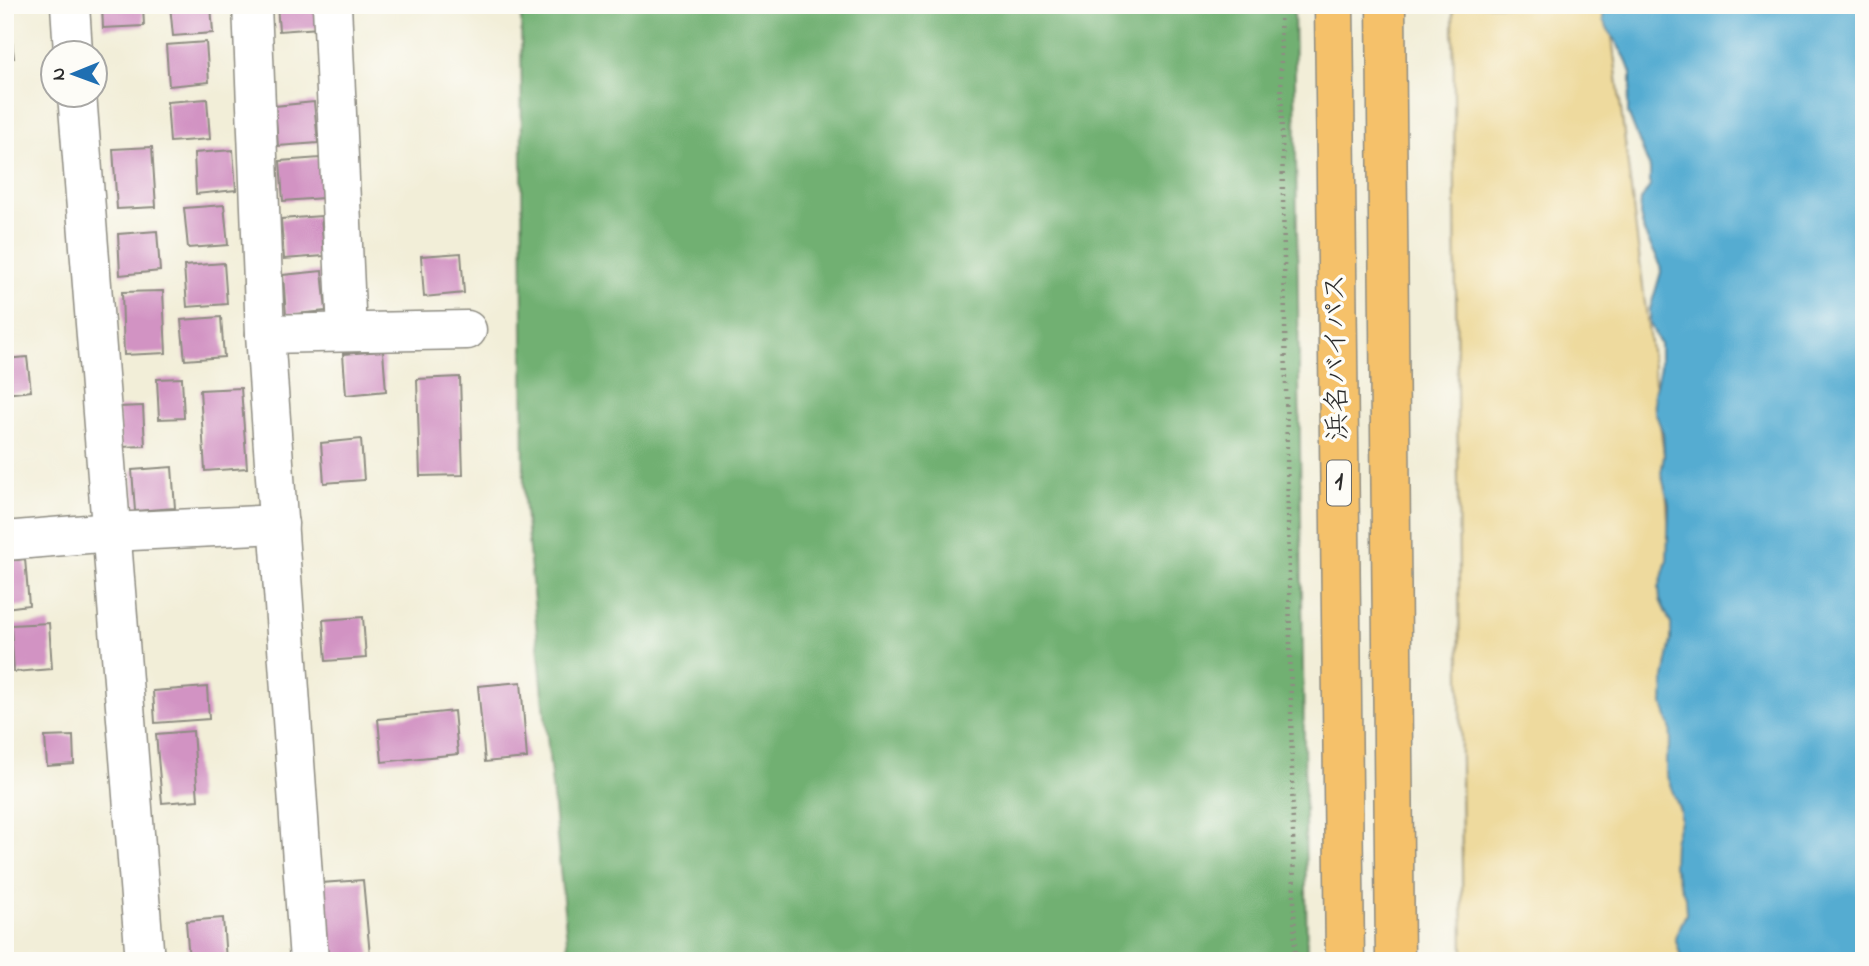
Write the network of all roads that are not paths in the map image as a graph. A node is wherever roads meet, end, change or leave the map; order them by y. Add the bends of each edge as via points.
1 (70, 5) edge
2 (252, 5) edge
3 (331, 5) edge
4 (1334, 5) edge
5 (1385, 5) edge
6 (73, 38) edge
7 (78, 108) edge
8 (467, 330) dead end
9 (347, 332) junction
10 (265, 334) junction
11 (278, 524) junction
12 (111, 532) junction
13 (5, 541) edge
14 (145, 961) edge
15 (309, 961) edge
16 (1345, 961) edge
17 (1395, 961) edge

1 - 6 street
2 - 10 street
3 - 9 street
4 - 16 highway, 浜名バイパス / 1
5 - 17 highway, 浜名バイパス / 1
7 - 12 street
8 - 9 street
9 - 10 street
10 - 11 street
11 - 12 street
11 - 15 street
12 - 13 street
12 - 14 street

